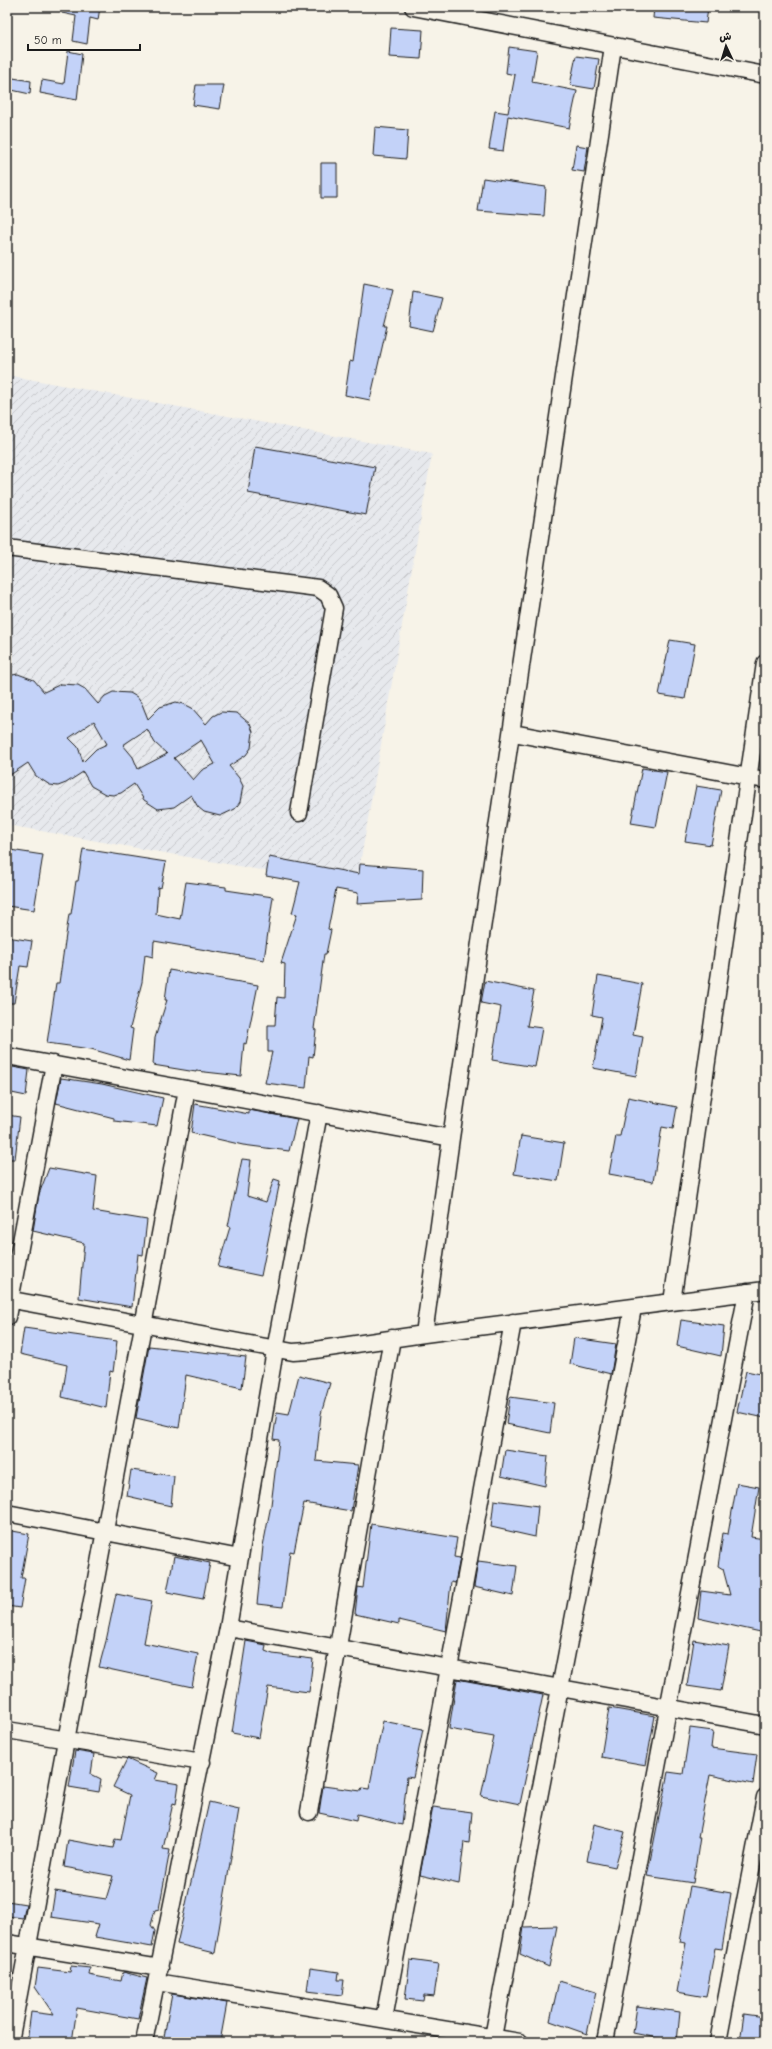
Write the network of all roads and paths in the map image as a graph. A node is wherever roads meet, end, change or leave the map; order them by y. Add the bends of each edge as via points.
1 (413, 7) edge
2 (613, 46) junction
3 (765, 75) edge
4 (7, 548) edge
5 (765, 663) edge
6 (512, 733) junction
7 (748, 776) junction
8 (765, 780) edge
9 (299, 813) dead end
10 (7, 1056) edge
11 (54, 1064) junction
12 (187, 1089) junction
13 (319, 1114) junction
14 (451, 1138) junction
15 (765, 1290) edge
16 (747, 1292) junction
17 (9, 1300) edge
18 (672, 1302) junction
19 (633, 1308) junction
20 (7, 1317) edge
21 (513, 1322) junction
22 (143, 1325) junction
23 (424, 1334) junction
24 (392, 1338) junction
25 (275, 1350) junction
26 (7, 1513) edge
27 (105, 1531) junction
28 (240, 1558) junction
29 (228, 1628) junction
30 (339, 1648) junction
31 (450, 1668) junction
32 (560, 1686) junction
33 (669, 1706) junction
34 (765, 1725) edge
35 (7, 1730) edge
36 (66, 1739) junction
37 (202, 1762) junction
38 (765, 1797) edge
39 (310, 1812) dead end
40 (7, 1943) edge
41 (27, 1946) junction
42 (158, 1975) junction
43 (384, 2019) junction
44 (493, 2037) junction
45 (10, 2042) edge
46 (144, 2042) edge
47 (520, 2042) edge
48 (605, 2042) edge
49 (718, 2042) edge

1 - 2 street
2 - 3 street
2 - 6 street
4 - 9 street via 318,588 328,595 334,608
5 - 7 street
6 - 7 street
6 - 14 street
7 - 8 street
7 - 18 street
10 - 11 street
11 - 12 street
11 - 17 street
12 - 13 street
12 - 22 street
13 - 14 street
13 - 25 street
14 - 23 street
15 - 16 street
16 - 18 street
16 - 33 street
17 - 20 street
17 - 22 street
18 - 19 street
19 - 21 street
19 - 32 street
21 - 23 street
21 - 31 street
22 - 25 street
22 - 27 street
23 - 24 street
24 - 25 street via 308,1351
24 - 30 street
25 - 28 street
26 - 27 street
27 - 28 street
27 - 36 street
28 - 29 street
29 - 30 street
29 - 37 street
30 - 31 street
30 - 39 street
31 - 32 street
31 - 43 street
32 - 33 street
32 - 44 street
33 - 34 street
33 - 48 street
35 - 36 street
36 - 37 street
36 - 41 street
37 - 42 street
38 - 49 street
40 - 41 street
41 - 42 street
41 - 45 street
42 - 43 street
42 - 46 street
43 - 44 street
44 - 47 street

